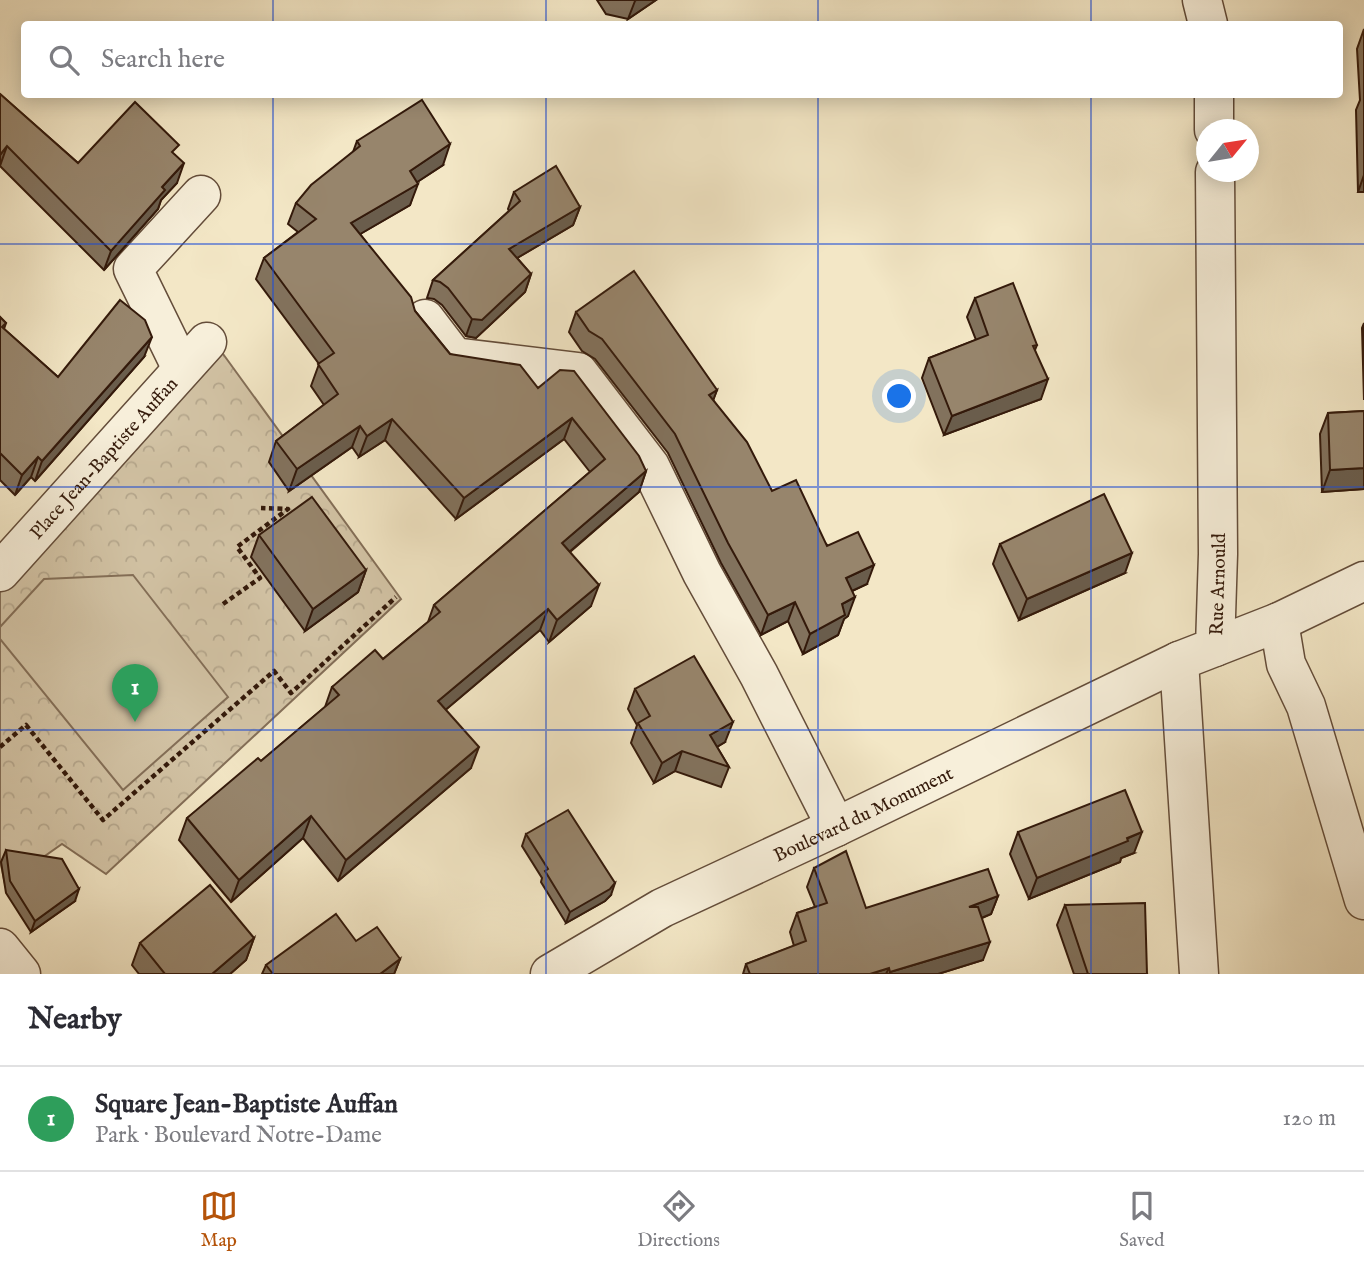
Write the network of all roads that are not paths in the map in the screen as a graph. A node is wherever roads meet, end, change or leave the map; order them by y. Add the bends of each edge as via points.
1 (1202, 0) edge
2 (1207, 21) edge
3 (1214, 98) edge
4 (1214, 119) edge
5 (1215, 182) edge
6 (201, 195) dead end
7 (425, 319) edge
8 (0, 572) edge
9 (1364, 581) edge
10 (1279, 622) junction
11 (1215, 647) junction
12 (1180, 661) junction
13 (836, 827) junction
14 (1364, 900) edge
15 (0, 948) edge
16 (21, 974) edge
17 (550, 974) edge
18 (1199, 974) edge

1 - 2 street
3 - 4 street
5 - 11 street, Rue Arnould
6 - 8 street, Place Jean-Baptiste Auffan via 133,269 195,355
7 - 13 street via 454,357 578,372 650,466
9 - 10 street
10 - 11 street
10 - 14 street via 1286,664 1306,706
11 - 12 street, Rue Arnould
12 - 13 street, Boulevard du Monument
12 - 18 street
13 - 17 street, Boulevard du Monument via 662,908
15 - 16 street

